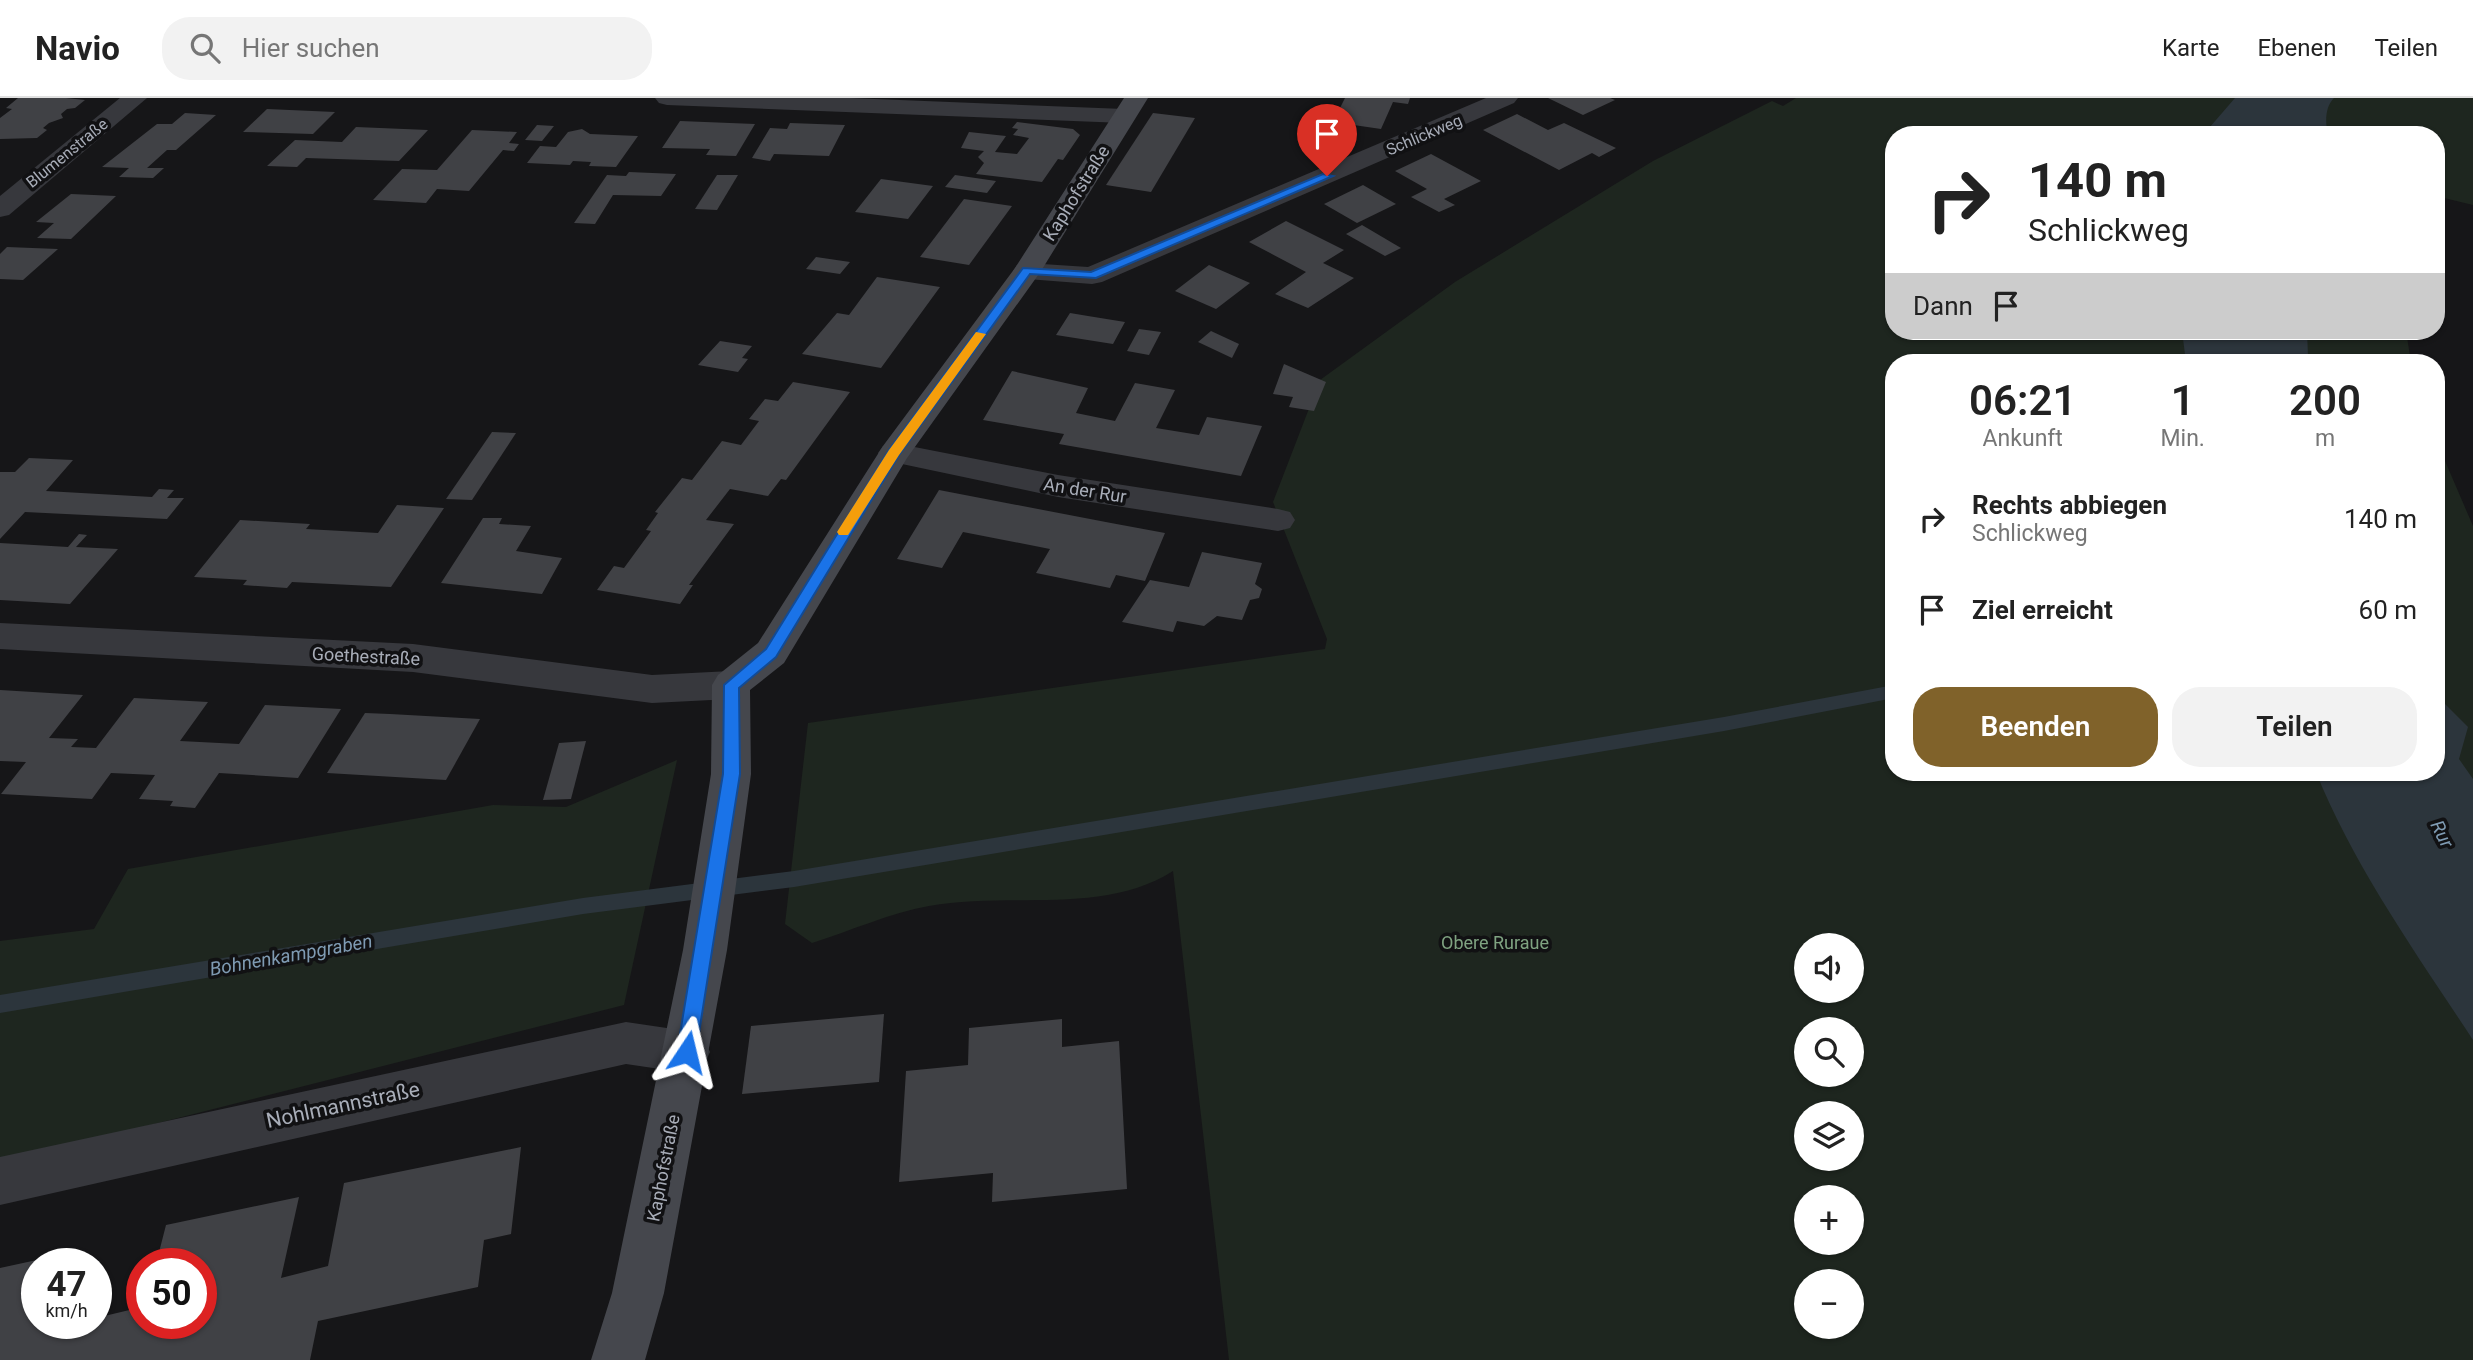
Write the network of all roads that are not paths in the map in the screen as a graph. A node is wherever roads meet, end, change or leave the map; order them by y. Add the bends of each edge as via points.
1 (135, 98) edge
2 (667, 98) edge
3 (1506, 98) edge
4 (1130, 107) edge
5 (0, 209) edge
6 (1027, 271) junction
7 (894, 453) junction
8 (1278, 520) dead end
9 (0, 636) edge
10 (732, 685) junction
11 (687, 1052) junction
12 (0, 1181) edge
13 (618, 1360) edge

1 - 5 street, Blumenstraße
2 - 4 street
3 - 6 street, Schlickweg via 1092,276
4 - 6 main road, Kaphofstraße
6 - 7 main road, Kaphofstraße
7 - 8 street, An der Rur via 1058,486
7 - 10 main road, Kaphofstraße via 771,653
9 - 10 street, Goethestraße via 413,658 652,688
10 - 11 main road, Kaphofstraße via 731,774
11 - 12 street, Nohlmannstraße via 626,1043
11 - 13 main road, Kaphofstraße via 638,1293

